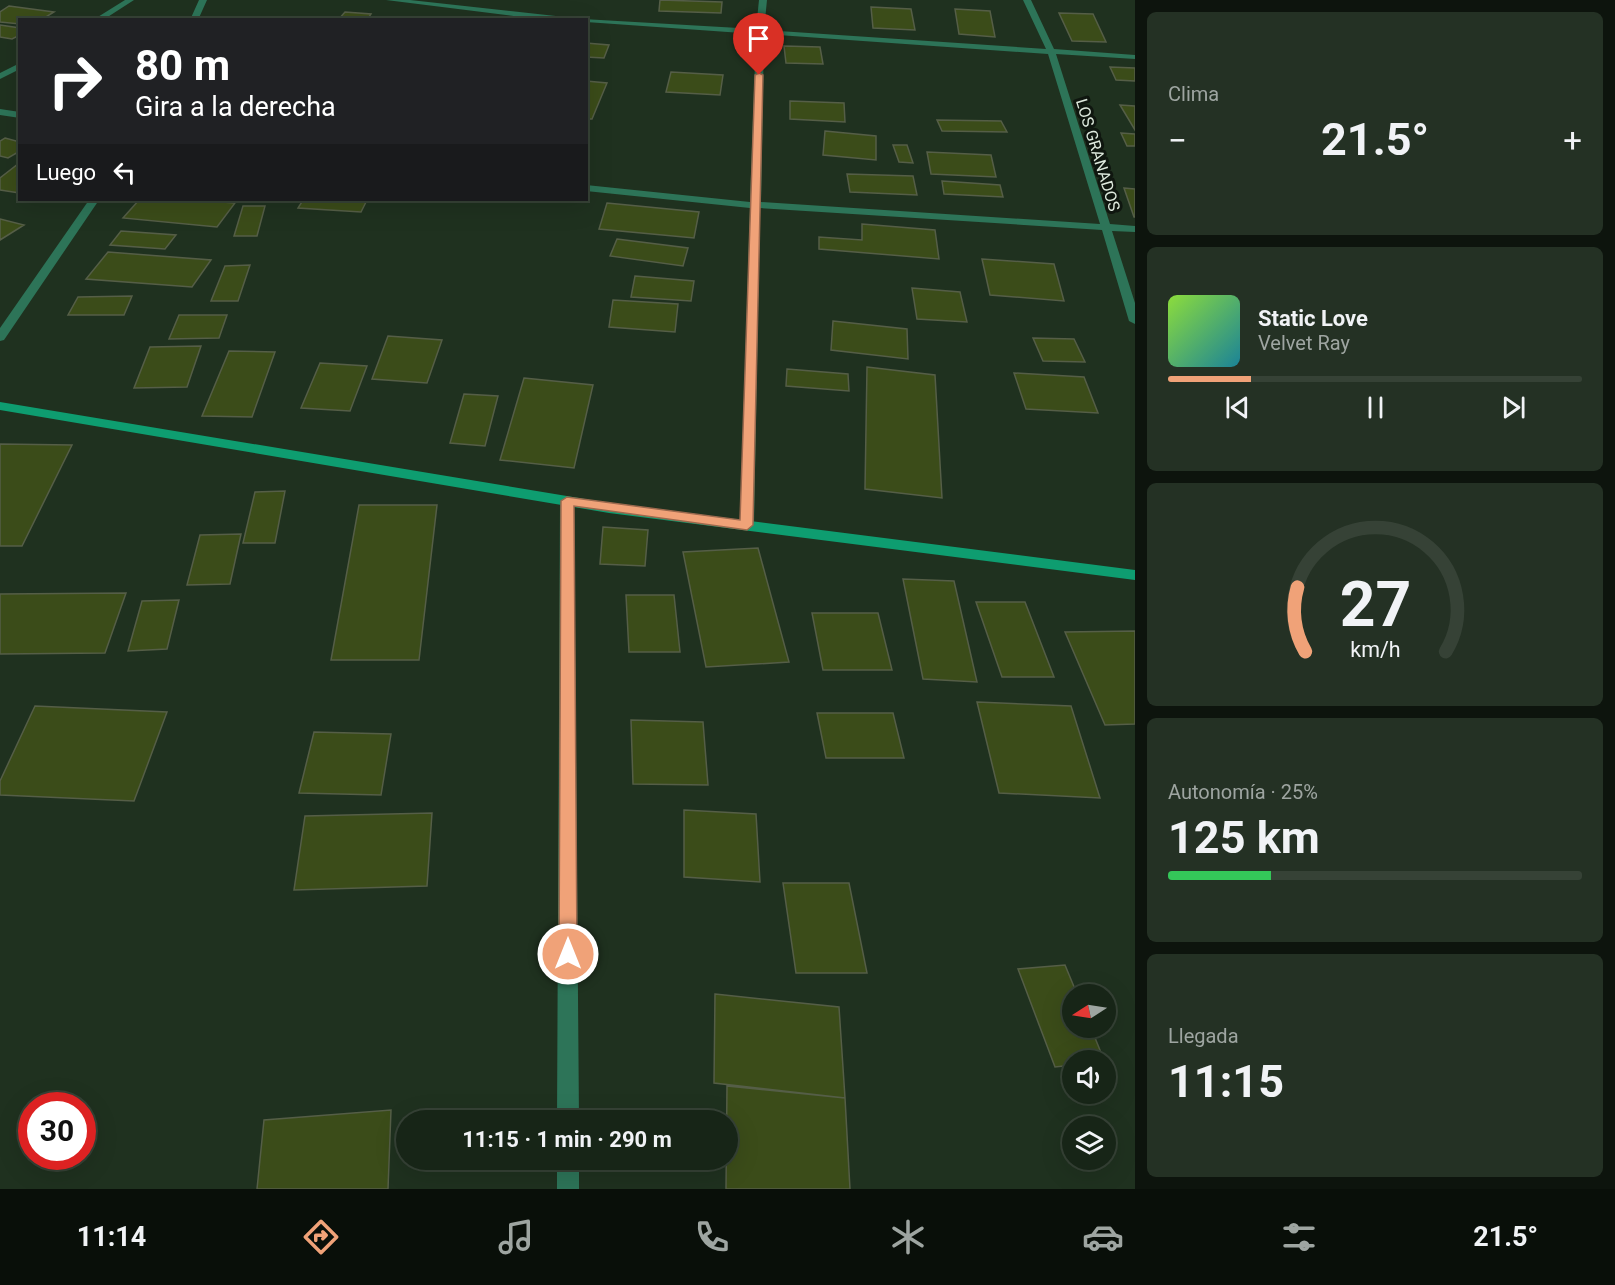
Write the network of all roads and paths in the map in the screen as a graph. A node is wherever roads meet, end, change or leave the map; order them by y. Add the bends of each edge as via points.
1 (130, 0) edge
2 (203, 0) edge
3 (390, 0) edge
4 (763, 0) edge
5 (1027, 0) edge
6 (100, 18) edge
7 (195, 18) edge
8 (556, 18) edge
9 (588, 20) edge
10 (760, 32) junction
11 (1052, 53) junction
12 (1135, 57) edge
13 (18, 65) edge
14 (0, 76) edge
15 (0, 112) edge
16 (18, 115) edge
17 (588, 188) edge
18 (93, 201) edge
19 (755, 205) junction
20 (1104, 226) junction
21 (1135, 229) edge
22 (1135, 321) edge
23 (0, 337) edge
24 (0, 406) edge
25 (567, 501) junction
26 (747, 525) junction
27 (1135, 575) edge
28 (568, 1110) edge
29 (568, 1170) edge
30 (568, 1189) edge

1 - 6 street
2 - 7 street
3 - 8 street
4 - 10 street
5 - 11 street, LOS GRANADOS
9 - 10 street
10 - 11 street
10 - 19 street
11 - 12 street
11 - 20 street, LOS GRANADOS
13 - 14 street
15 - 16 street
17 - 19 street
18 - 23 street
19 - 20 street
19 - 26 street
20 - 21 street
20 - 22 street, LOS GRANADOS
24 - 25 street
25 - 26 street
25 - 28 street
26 - 27 street
29 - 30 street

